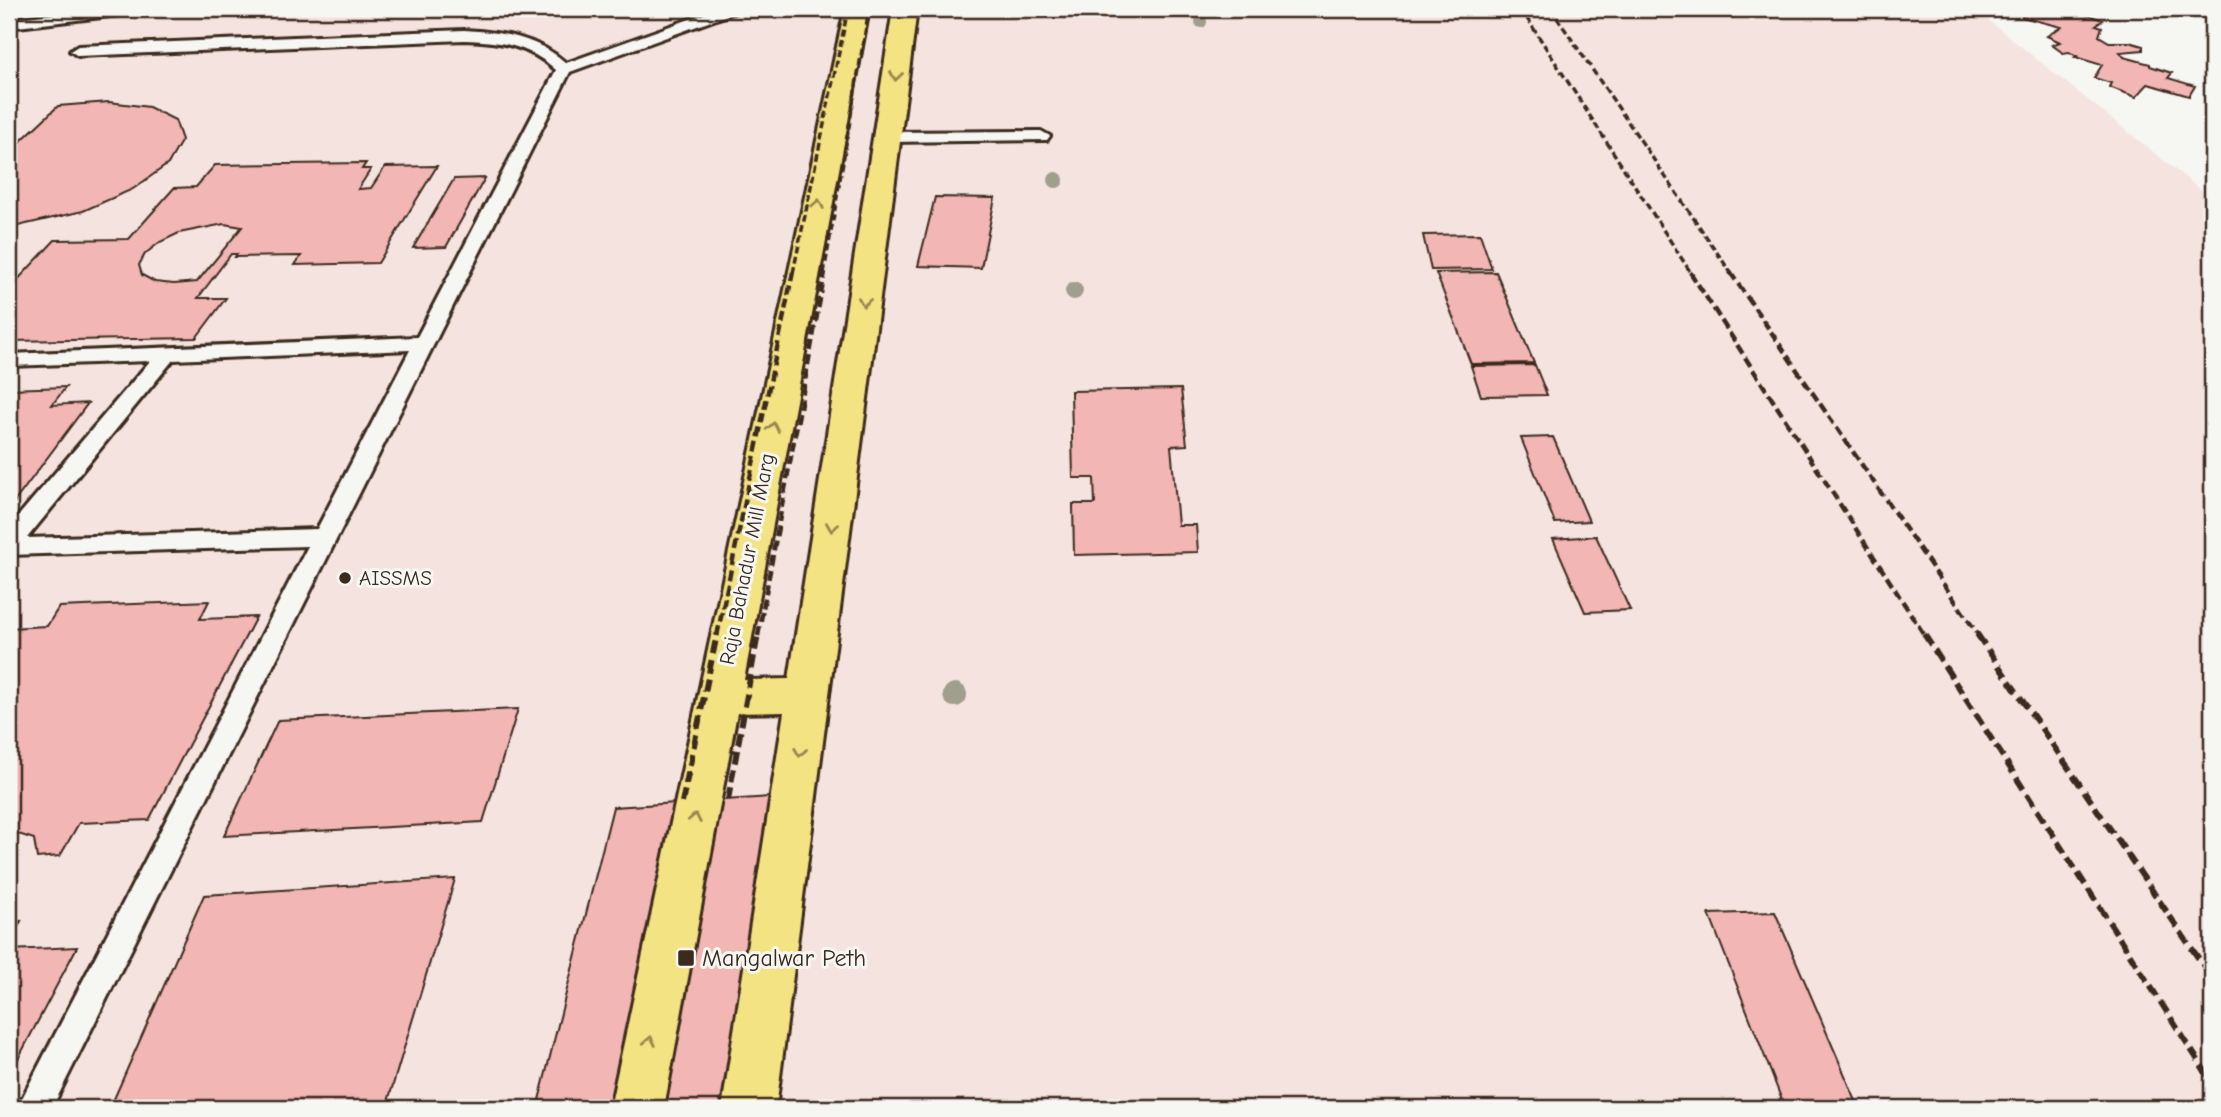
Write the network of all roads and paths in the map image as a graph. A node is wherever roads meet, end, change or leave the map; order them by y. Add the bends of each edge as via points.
1 (136, 9) edge
2 (731, 9) edge
3 (857, 9) edge
4 (905, 9) edge
5 (9, 24) edge
6 (78, 51) dead end
7 (564, 69) junction
8 (1041, 136) dead end
9 (887, 137) junction
10 (424, 343) junction
11 (166, 355) junction
12 (9, 360) edge
13 (325, 537) junction
14 (9, 545) edge
15 (808, 695) junction
16 (719, 697) junction
17 (34, 1108) edge
18 (637, 1108) edge
19 (749, 1108) edge

1 - 5 lane
2 - 7 lane
16 -> 3 highway, Raja Bahadur Mill Marg
4 -> 9 highway
6 - 7 lane via 464,35 504,37 546,51
7 - 10 lane
8 - 9 lane
9 -> 15 highway
10 - 11 lane
10 - 13 lane
11 - 12 lane
11 - 14 lane
13 - 14 lane
13 - 17 lane
15 - 16 highway
15 -> 19 highway
18 -> 16 highway, Raja Bahadur Mill Marg

